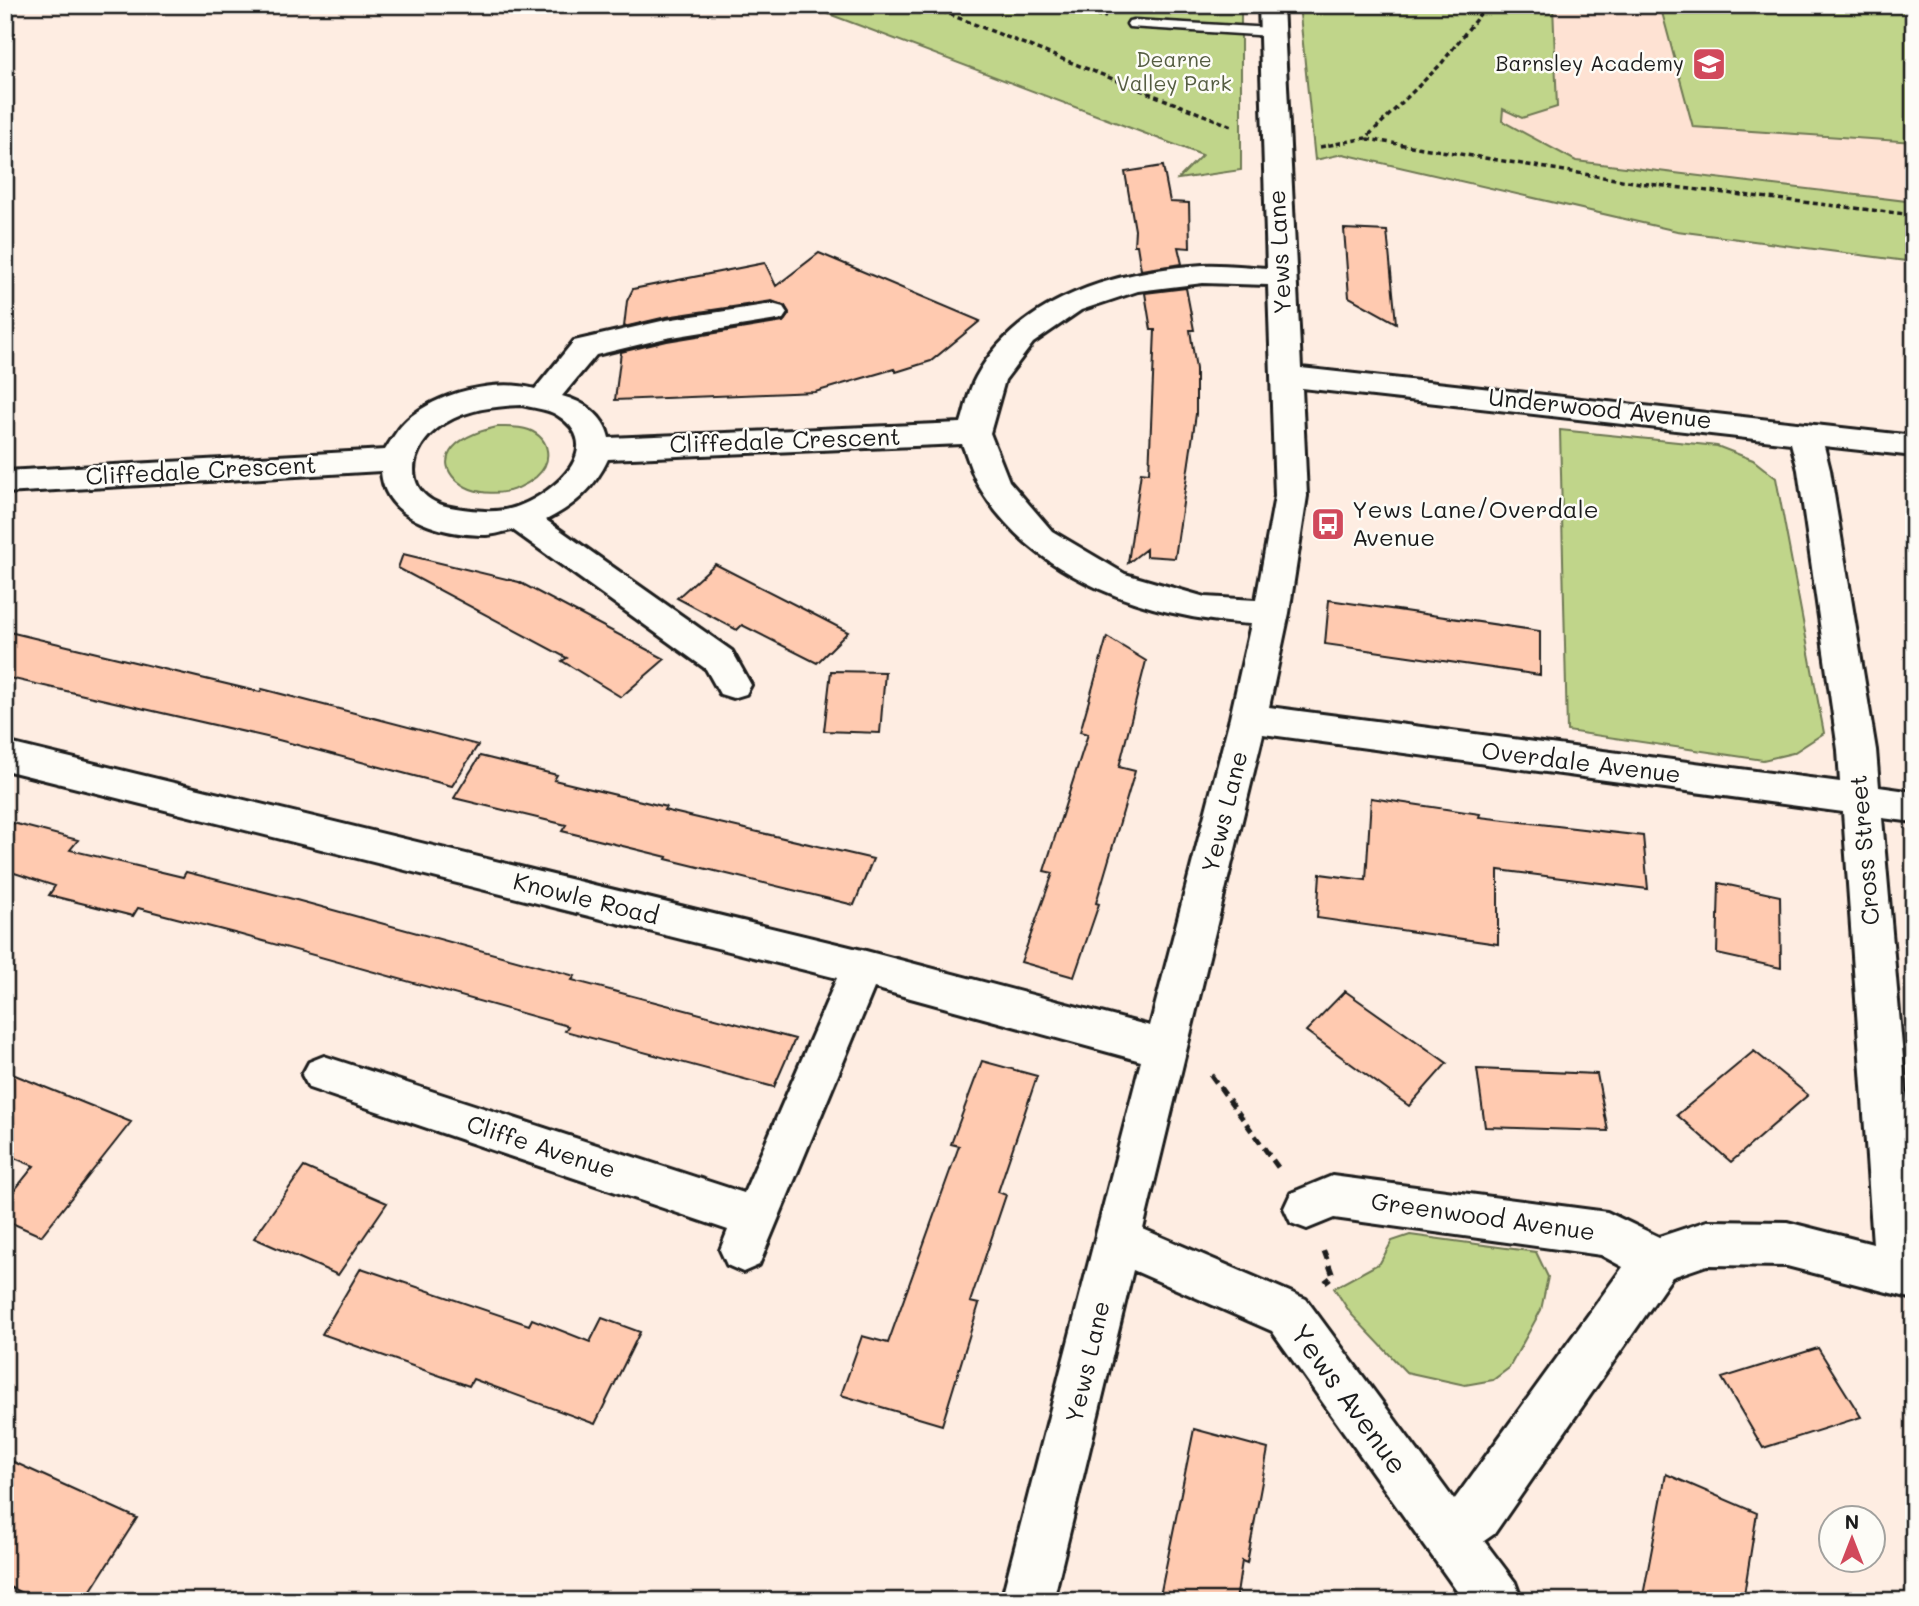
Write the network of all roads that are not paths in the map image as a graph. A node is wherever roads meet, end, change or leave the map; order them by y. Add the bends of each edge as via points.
1 (1271, 19) edge
2 (1134, 24) road end
3 (1282, 278) junction
4 (772, 313) dead end
5 (1285, 376) junction
6 (544, 398) junction
7 (1804, 432) junction
8 (974, 433) junction
9 (1914, 446) edge
10 (596, 449) junction
11 (396, 460) junction
12 (5, 482) edge
13 (521, 519) junction
14 (1270, 613) junction
15 (733, 685) dead end
16 (1248, 718) junction
17 (5, 756) edge
18 (1859, 799) junction
19 (1914, 807) edge
20 (862, 967) junction
21 (1168, 1035) junction
22 (324, 1075) dead end
23 (1307, 1209) road end
24 (1117, 1240) junction
25 (1656, 1260) junction
26 (1906, 1274) edge
27 (1447, 1536) junction
28 (1027, 1601) edge
29 (1496, 1601) edge

1 - 2 lane
1 - 3 street, Yews Lane
3 - 5 street, Yews Lane
3 - 8 street via 1203,274 1133,283 1071,304 1022,337 990,379
4 - 6 street via 666,329 586,348
5 - 7 street, Underwood Avenue
5 - 14 street, Yews Lane via 1291,496
6 - 10 street via 576,412 591,429
6 - 11 street via 489,397 456,405 428,419 407,438
7 - 9 street, Underwood Avenue
7 - 18 street, Cross Street via 1814,470 1857,750
8 - 10 street, Cliffedale Crescent
8 - 14 street via 994,485 1040,539 1114,583 1205,609
10 - 13 street via 591,470 575,489
11 - 12 street, Cliffedale Crescent
11 - 13 street via 396,480 407,499 427,513 455,522
13 - 15 street via 719,660
14 - 16 street, Yews Lane
16 - 18 street, Overdale Avenue
16 - 21 street, Yews Lane
17 - 20 street, Knowle Road
18 - 19 street, Overdale Avenue
18 - 26 street, Cross Street
20 - 21 street, Knowle Road
20 - 22 street, Cliffe Avenue via 750,1234
21 - 24 street, Yews Lane
23 - 25 street, Greenwood Avenue via 1332,1197 1607,1234
24 - 27 street, Yews Avenue via 1289,1315
24 - 28 street, Yews Lane
25 - 26 street via 1707,1243 1787,1244
25 - 27 street via 1476,1516
27 - 29 street, Yews Avenue

